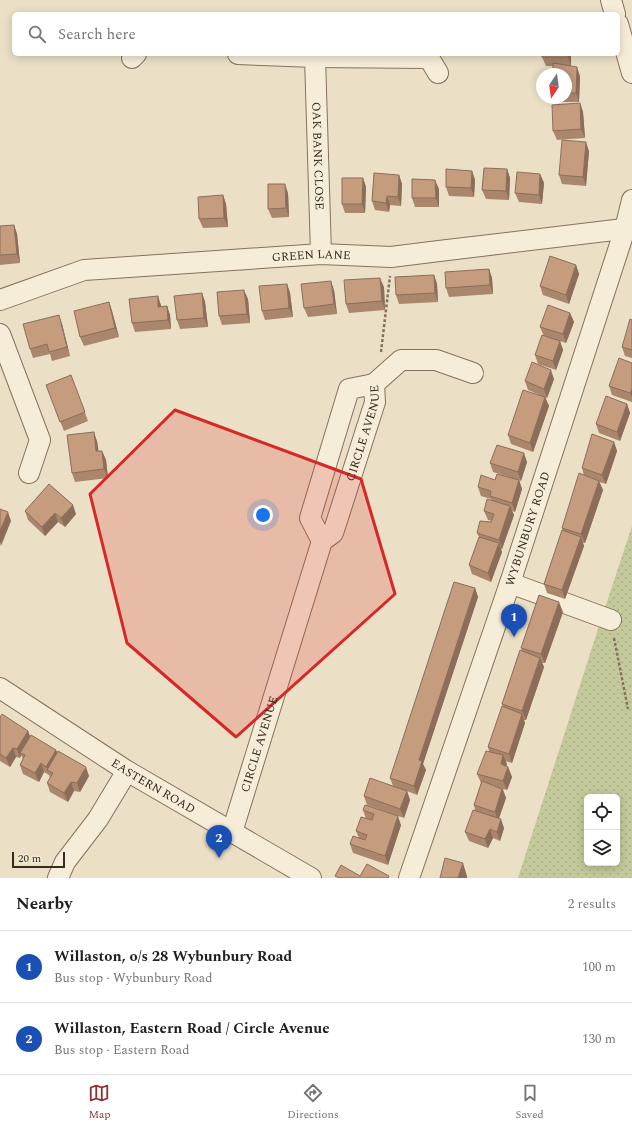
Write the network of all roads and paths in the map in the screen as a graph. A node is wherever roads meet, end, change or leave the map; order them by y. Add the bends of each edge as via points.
1 (611, 0) edge
2 (614, 12) edge
3 (620, 31) edge
4 (289, 56) edge
5 (315, 57) junction
6 (432, 62) edge
7 (632, 73) edge
8 (632, 200) edge
9 (629, 229) edge
10 (321, 254) junction
11 (391, 257) junction
12 (0, 300) edge
13 (0, 334) edge
14 (472, 373) dead end
15 (374, 384) junction
16 (29, 472) dead end
17 (322, 541) junction
18 (510, 583) junction
19 (611, 620) joint
20 (0, 688) edge
21 (628, 708) dead end
22 (127, 771) junction
23 (232, 832) junction
24 (58, 878) edge
25 (311, 878) edge
26 (409, 878) edge

1 - 2 street
3 - 7 street
4 - 5 street
5 - 6 street
5 - 10 street, OAK BANK CLOSE
8 - 9 street, WYBUNBURY ROAD
9 - 11 street, GREEN LANE
9 - 18 street, WYBUNBURY ROAD
10 - 11 street, GREEN LANE
10 - 12 street, GREEN LANE via 84,270
11 - 15 path via 387,310
13 - 16 street via 40,440
14 - 15 street via 436,360 401,360
15 - 17 street, CIRCLE AVENUE via 375,402 333,533
15 - 17 street, CIRCLE AVENUE via 349,388 310,518
17 - 23 street, CIRCLE AVENUE
18 - 19 street
18 - 26 street, WYBUNBURY ROAD
19 - 21 path
20 - 22 street, EASTERN ROAD
22 - 23 street, EASTERN ROAD
22 - 24 street via 98,819 65,862
23 - 25 street, EASTERN ROAD

